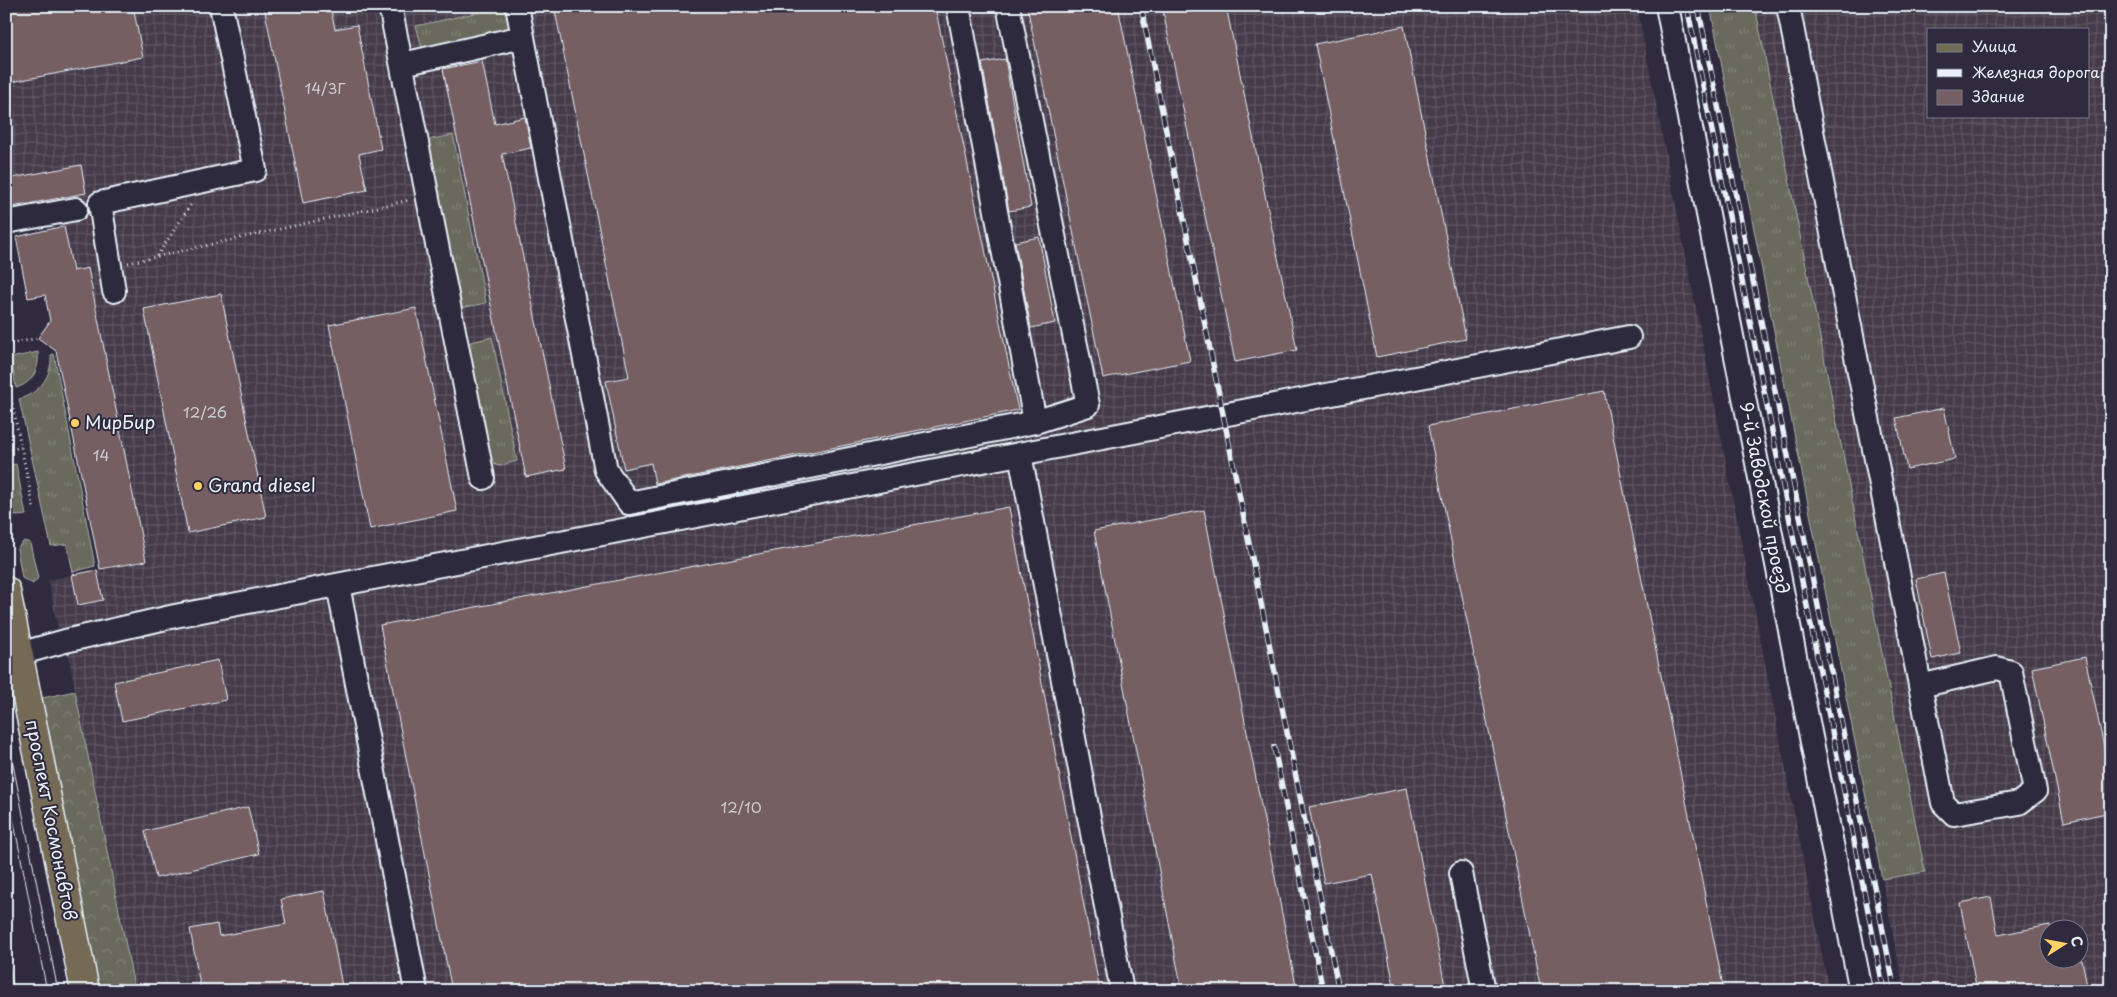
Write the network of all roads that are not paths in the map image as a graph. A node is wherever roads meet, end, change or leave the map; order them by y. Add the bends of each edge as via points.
1 (221, 6) edge
2 (390, 6) edge
3 (517, 6) edge
4 (958, 6) edge
5 (1008, 6) edge
6 (1667, 6) edge
7 (1788, 6) edge
8 (523, 37) junction
9 (403, 64) junction
10 (76, 208) dead end
11 (6, 222) edge
12 (114, 291) dead end
13 (1629, 337) dead end
14 (1035, 422) junction
15 (1020, 454) junction
16 (483, 478) dead end
17 (338, 585) junction
18 (6, 590) edge
19 (19, 654) junction
20 (1920, 686) junction
21 (1460, 873) dead end
22 (85, 991) edge
23 (416, 991) edge
24 (1122, 991) edge
25 (1484, 991) edge
26 (1861, 991) edge

1 - 12 lane via 255,170 100,203
2 - 9 lane
3 - 8 lane
4 - 14 lane
5 - 14 lane via 1088,405
6 - 26 lane, 9-й Заводской проезд
7 - 20 lane
8 - 9 lane
8 - 14 lane via 606,470 629,503
9 - 16 lane
10 - 11 lane
13 - 15 lane
15 - 17 lane
15 - 24 lane
17 - 19 lane via 175,616
17 - 23 lane
18 - 19 main road, проспект Космонавтов
19 - 22 main road, проспект Космонавтов
20 - 20 lane via 1942,803 1954,814 2019,803 2035,791 2011,672 1997,668
21 - 25 lane

